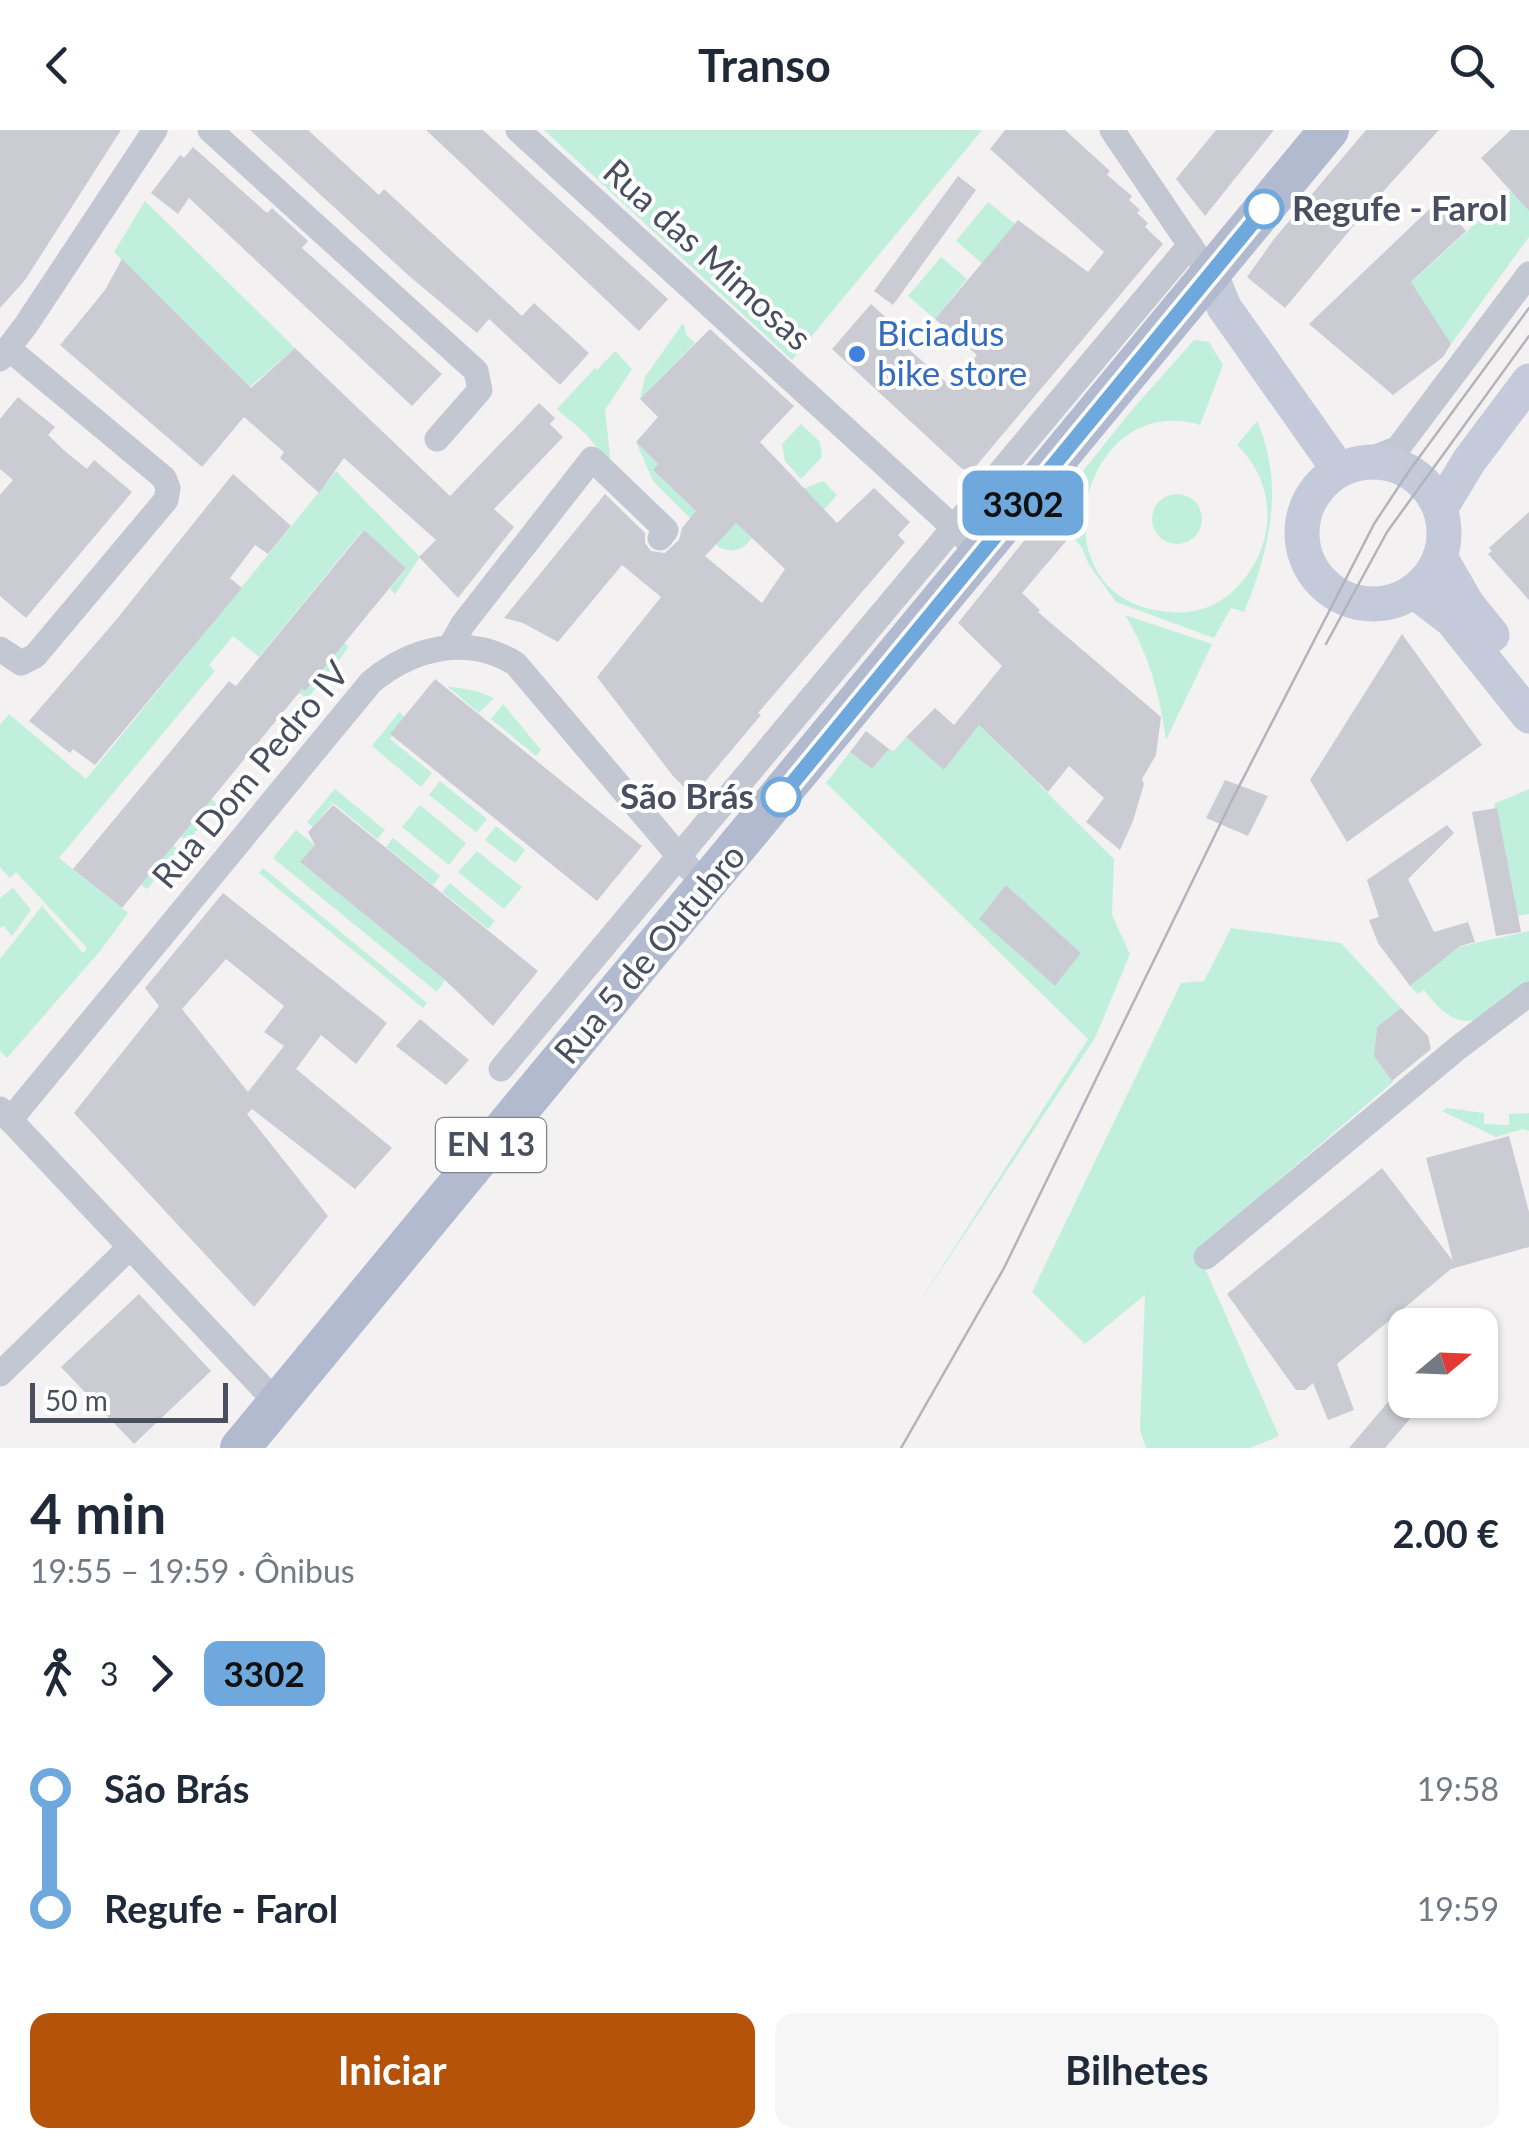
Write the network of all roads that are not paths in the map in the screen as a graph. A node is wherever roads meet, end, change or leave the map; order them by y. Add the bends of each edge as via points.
1 (155, 130) edge
2 (210, 130) edge
3 (518, 130) edge
4 (1112, 130) edge
5 (1329, 130) edge
6 (1200, 259) junction
7 (1529, 274) edge
8 (4, 354) edge
9 (1529, 382) edge
10 (437, 440) dead end
11 (1353, 466) junction
12 (1440, 509) junction
13 (952, 527) junction
14 (660, 538) dead end
15 (982, 554) junction
16 (1440, 557) junction
17 (1414, 591) junction
18 (450, 647) junction
19 (0, 649) edge
20 (1529, 677) edge
21 (1529, 716) edge
22 (678, 856) junction
23 (706, 887) junction
24 (1529, 994) edge
25 (501, 1068) dead end
26 (5, 1114) edge
27 (129, 1248) junction
28 (1206, 1257) dead end
29 (0, 1374) edge
30 (277, 1403) junction
31 (240, 1448) edge

1 - 8 street
2 - 10 street via 476,371 480,390
3 - 13 street, Rua das Mimosas
4 - 6 street
5 - 6 main road, EN 13
6 - 11 street via 1224,307
6 - 13 street, Rua 5 de Outubro
6 - 15 main road, Rua 5 de Outubro / EN 13
7 - 11 street via 1398,448
8 - 19 street via 164,478 168,488 166,500 35,656 21,663
9 - 12 street
11 - 12 street via 1388,463 1408,471
11 - 17 street via 1322,483 1309,501 1302,522 1310,566 1350,600 1380,604
12 - 16 street
13 - 15 street, Rua das Mimosas
13 - 22 street, Rua 5 de Outubro
14 - 18 street via 666,530 592,459
15 - 23 main road, Rua 5 de Outubro / EN 13
16 - 17 street
16 - 20 street via 1467,604
17 - 21 street via 1452,620
18 - 22 street, Rua Dom Pedro IV via 485,648 516,664
18 - 26 street, Rua Dom Pedro IV via 408,658 371,682
22 - 23 street, Rua Dom Pedro IV
22 - 25 street, Rua 5 de Outubro
23 - 30 main road, Rua 5 de Outubro / EN 13
24 - 28 street
26 - 27 street
27 - 29 street
27 - 30 street
30 - 31 main road, Rua 5 de Outubro / EN 13

